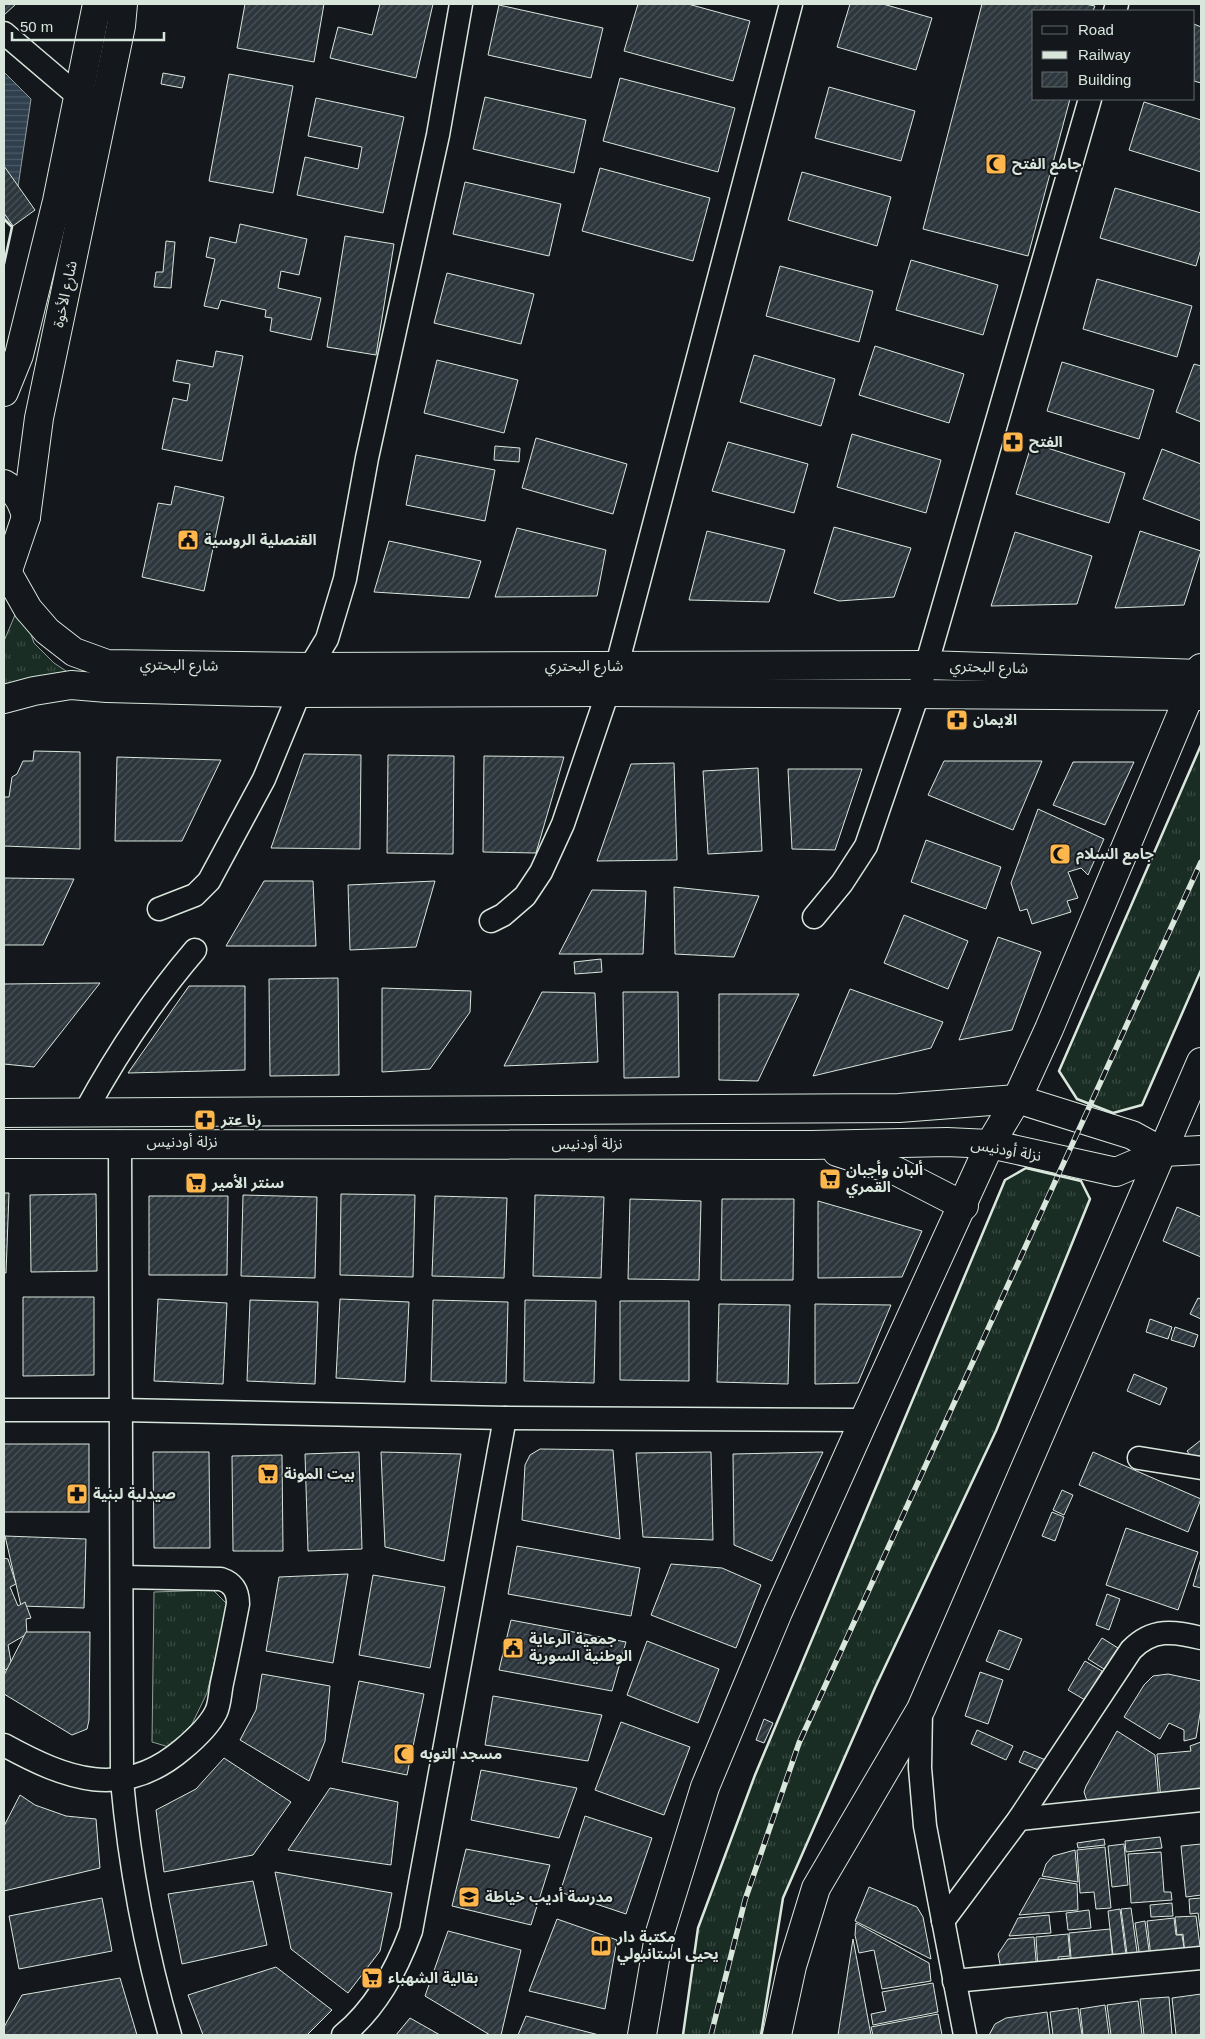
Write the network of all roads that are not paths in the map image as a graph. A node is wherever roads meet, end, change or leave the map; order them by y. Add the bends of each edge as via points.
1 (97, 4) edge
2 (123, 4) edge
3 (461, 4) edge
4 (791, 4) edge
5 (4, 33) edge
6 (79, 99) junction
7 (1090, 100) edge
8 (102, 115) junction
9 (4, 392) edge
10 (4, 484) edge
11 (26, 517) junction
12 (5, 577) edge
13 (926, 664) junction
14 (617, 665) junction
15 (310, 667) junction
16 (1198, 682) edge
17 (608, 692) junction
18 (299, 693) junction
19 (918, 694) junction
20 (4, 699) edge
21 (159, 909) dead end
22 (814, 917) dead end
23 (491, 922) dead end
24 (195, 950) dead end
25 (1201, 1062) edge
26 (1017, 1099) junction
27 (85, 1112) junction
28 (4, 1113) edge
29 (120, 1142) junction
30 (4, 1144) edge
31 (812, 1144) junction
32 (990, 1144) junction
33 (1201, 1150) edge
34 (1163, 1152) junction
35 (964, 1206) junction
36 (4, 1410) edge
37 (121, 1410) junction
38 (505, 1418) junction
39 (864, 1420) junction
40 (1139, 1458) dead end
41 (1201, 1468) edge
42 (122, 1577) junction
43 (1201, 1638) edge
44 (921, 1710) junction
45 (4, 1745) edge
46 (122, 1781) junction
47 (1201, 1800) edge
48 (1019, 1819) junction
49 (943, 1921) junction
50 (1201, 1958) edge
51 (954, 1981) junction
52 (170, 2035) edge
53 (343, 2035) edge
54 (642, 2035) edge
55 (777, 2035) edge
56 (965, 2035) edge

1 - 6 main road, شارع الأخوة
2 - 8 main road, شارع الأخوة
3 - 15 street via 438,135 367,458 345,578 327,639
4 - 14 street
5 - 6 street
6 - 8 street
6 - 9 main road, شارع الأخوة via 19,355
7 - 13 street
8 - 11 main road, شارع الأخوة via 39,418
10 - 11 main road via 17,495
11 - 12 main road, شارع الأخوة
12 - 15 main road, شارع البحتري via 47,631 74,652 107,664
13 - 14 main road, شارع البحتري
13 - 16 main road, شارع البحتري
13 - 19 street
14 - 15 main road, شارع البحتري
14 - 17 street
15 - 18 street
16 - 19 main road, شارع البحتري
16 - 26 main road
17 - 18 main road, شارع البحتري
17 - 19 main road, شارع البحتري
17 - 23 street via 563,824 541,872 520,901
18 - 20 main road, شارع البحتري via 71,685
18 - 21 street via 264,780 209,882 195,895
19 - 22 street via 866,846
24 - 27 street via 170,979 107,1071
25 - 34 main road
26 - 27 main road via 899,1108
26 - 32 main road
26 - 34 main road via 1132,1135
27 - 28 main road
29 - 30 main road, نزلة أودنيس
29 - 31 main road, نزلة أودنيس
29 - 37 street
31 - 32 main road, نزلة أودنيس
31 - 35 main road via 896,1172
32 - 34 main road, نزلة أودنيس via 1116,1172
32 - 35 main road
33 - 34 main road
34 - 44 main road
35 - 39 main road
36 - 37 street
37 - 38 street
37 - 42 street
38 - 39 street
38 - 53 street via 411,1931 380,1995
39 - 54 main road via 778,1612 705,1787 659,1936
40 - 41 street
42 - 46 street
42 - 46 street via 221,1579 232,1585 238,1597 216,1712 176,1755
43 - 48 street via 1163,1632 1137,1643
44 - 49 street via 920,1768 925,1826
44 - 55 main road via 816,1888 792,1966
45 - 46 street via 66,1774
46 - 52 street via 133,1881
47 - 48 street
48 - 49 street
49 - 51 street
50 - 51 street
51 - 56 street

